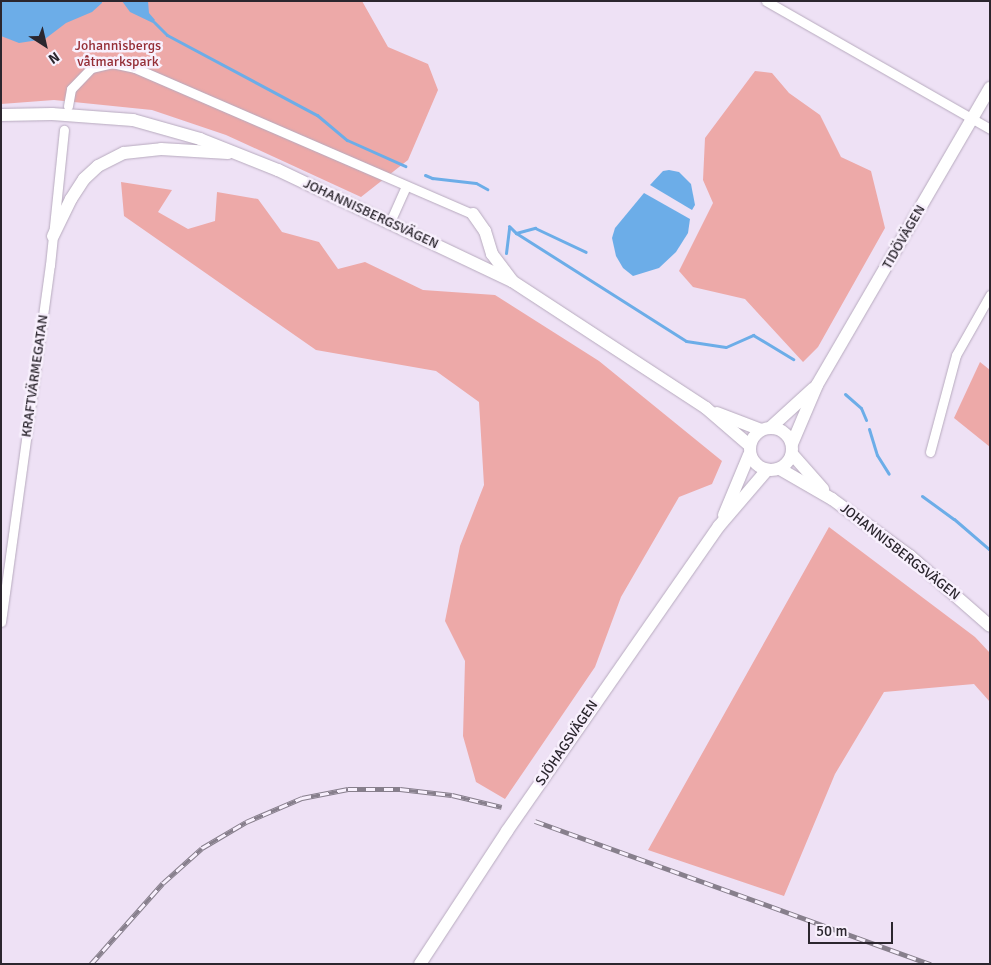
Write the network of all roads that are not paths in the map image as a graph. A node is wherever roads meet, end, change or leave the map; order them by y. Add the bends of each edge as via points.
1 (766, 1) edge
2 (990, 88) edge
3 (68, 106) dead end
4 (1, 116) edge
5 (972, 119) junction
6 (990, 129) edge
7 (64, 130) dead end
8 (240, 154) junction
9 (406, 186) junction
10 (473, 214) joint
11 (390, 222) junction
12 (52, 236) junction
13 (512, 281) junction
14 (990, 295) edge
15 (817, 385) junction
16 (706, 408) junction
17 (766, 429) junction
18 (792, 449) junction
19 (749, 450) junction
20 (930, 452) dead end
21 (774, 470) junction
22 (832, 499) junction
23 (719, 526) junction
24 (1, 622) edge
25 (990, 626) edge
26 (420, 964) edge

1 - 5 street
2 - 5 main road, TIDÖVÄGEN
3 - 9 street via 71,89 91,68 112,63 135,68
4 - 8 main road, JOHANNISBERGSVÄGEN via 52,114 133,120
5 - 6 street
5 - 15 main road, TIDÖVÄGEN
7 - 12 street, KRAFTVÄRMEGATAN
8 - 11 main road, JOHANNISBERGSVÄGEN
8 - 12 main road via 161,149 124,153 98,166 84,179
9 - 10 street
9 - 11 street
10 - 13 main road via 485,231 492,254
11 - 13 main road, JOHANNISBERGSVÄGEN
12 - 24 street, KRAFTVÄRMEGATAN
13 - 16 main road, JOHANNISBERGSVÄGEN
14 - 20 street via 956,354
15 - 17 main road, TIDÖVÄGEN
15 - 18 main road, TIDÖVÄGEN
16 - 17 main road, JOHANNISBERGSVÄGEN
16 - 19 main road, JOHANNISBERGSVÄGEN
17 - 18 main road via 780,430 787,436
17 - 19 main road via 753,436
18 - 21 main road via 788,463
18 - 22 main road, JOHANNISBERGSVÄGEN
19 - 21 main road via 754,463
19 - 23 main road, SJÖHAGSVÄGEN
21 - 22 main road, JOHANNISBERGSVÄGEN
21 - 23 main road, SJÖHAGSVÄGEN
22 - 25 main road, JOHANNISBERGSVÄGEN via 910,556
23 - 26 main road, SJÖHAGSVÄGEN via 507,831

